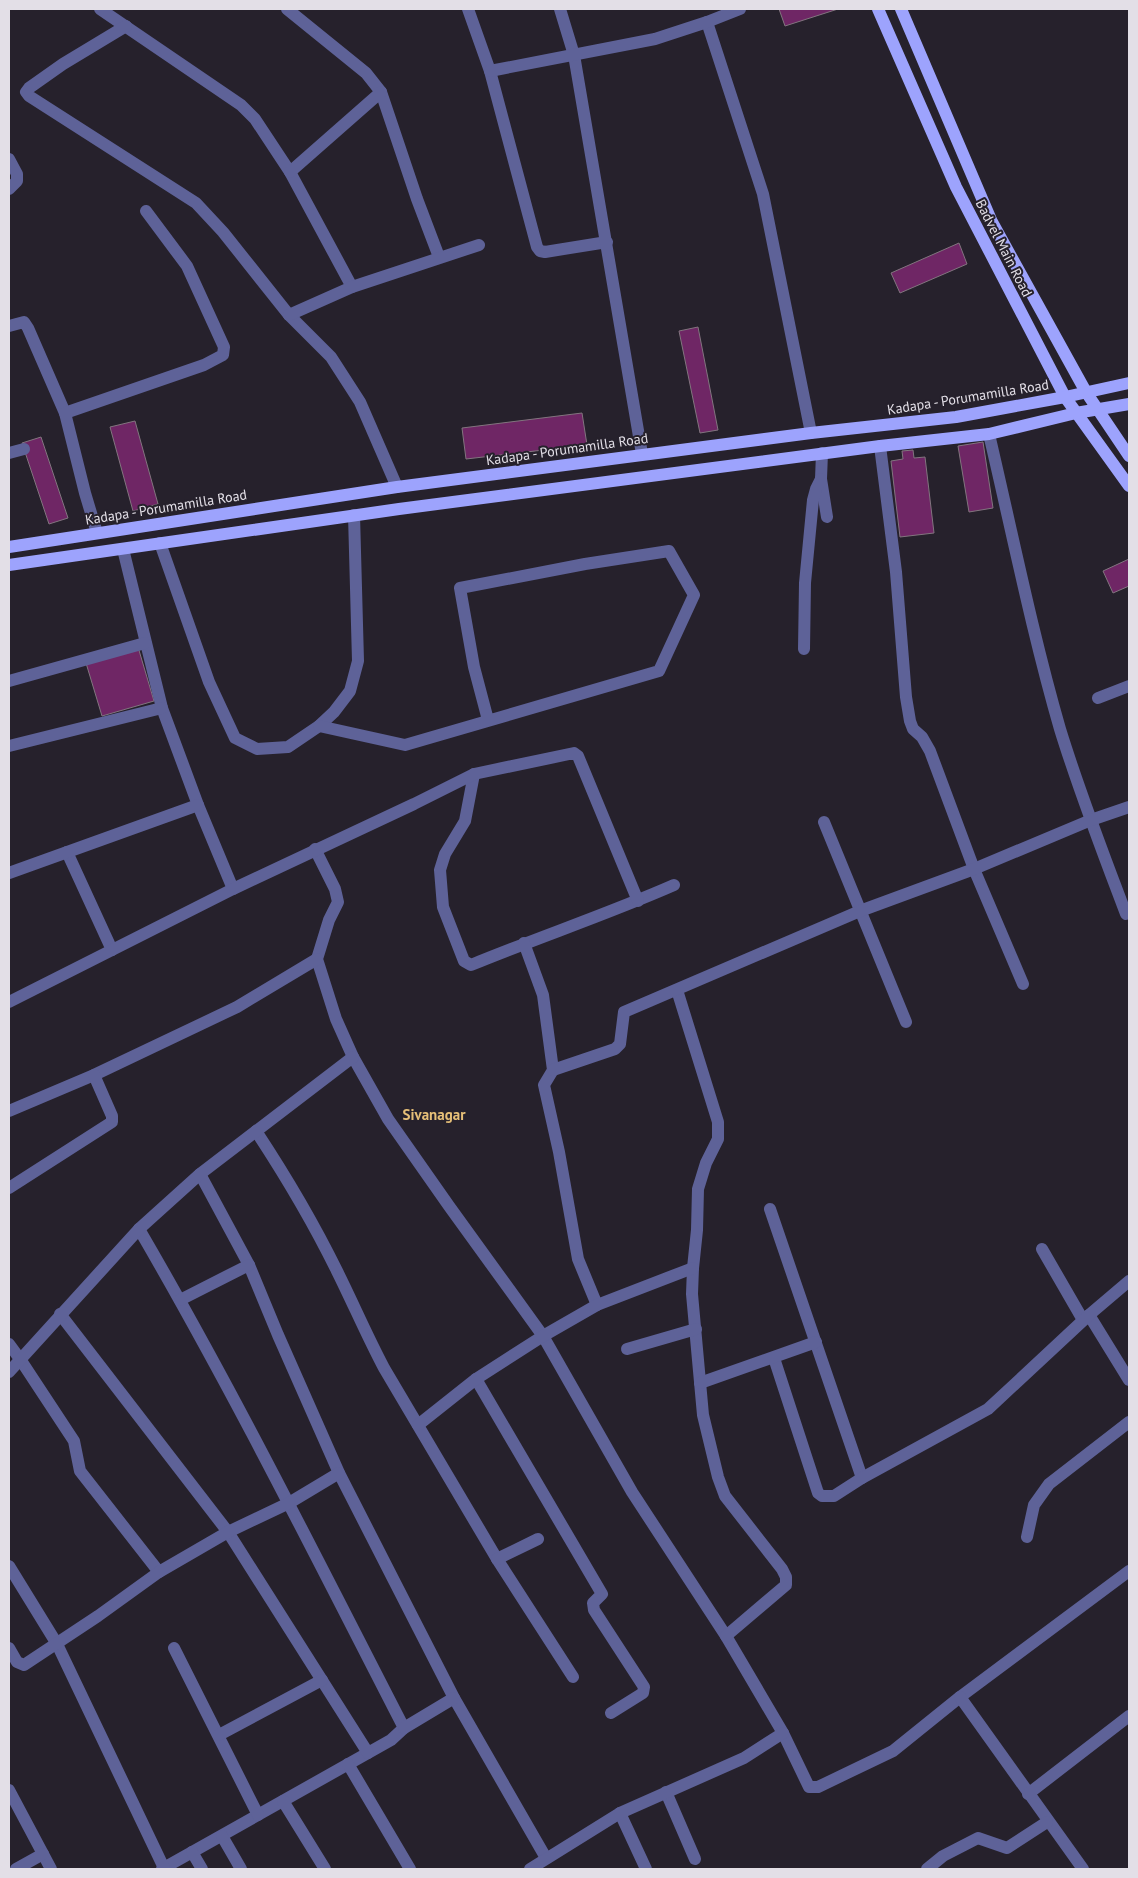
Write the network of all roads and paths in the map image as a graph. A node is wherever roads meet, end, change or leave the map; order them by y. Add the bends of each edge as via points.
1 (100, 9) edge
2 (287, 9) edge
3 (468, 9) edge
4 (560, 9) edge
5 (740, 9) edge
6 (878, 9) edge
7 (901, 9) edge
8 (707, 22) junction
9 (126, 26) junction
10 (574, 55) junction
11 (490, 71) junction
12 (380, 92) junction
13 (9, 159) edge
14 (290, 172) junction
15 (9, 189) edge
16 (146, 211) dead end
17 (607, 242) junction
18 (479, 245) dead end
19 (439, 257) junction
20 (352, 287) junction
21 (289, 315) junction
22 (9, 326) edge
23 (1129, 383) edge
24 (1086, 392) junction
25 (1065, 397) junction
26 (1129, 404) edge
27 (1098, 410) junction
28 (65, 413) junction
29 (1076, 413) junction
30 (812, 433) junction
31 (989, 434) junction
32 (880, 446) junction
33 (24, 448) dead end
34 (9, 453) edge
35 (822, 453) junction
36 (642, 454) junction
37 (1129, 456) edge
38 (822, 479) junction
39 (1129, 486) edge
40 (397, 487) junction
41 (354, 515) junction
42 (827, 517) dead end
43 (97, 533) junction
44 (160, 543) junction
45 (9, 547) edge
46 (123, 549) junction
47 (9, 565) edge
48 (145, 644) junction
49 (804, 650) dead end
50 (9, 681) edge
51 (1129, 686) edge
52 (1098, 698) dead end
53 (162, 708) junction
54 (488, 720) junction
55 (319, 726) junction
56 (9, 746) edge
57 (474, 774) junction
58 (198, 805) junction
59 (1129, 807) edge
60 (1091, 820) junction
61 (824, 822) dead end
62 (315, 849) junction
63 (67, 852) junction
64 (974, 869) junction
65 (9, 873) edge
66 (674, 885) dead end
67 (233, 889) junction
68 (638, 901) junction
69 (860, 911) junction
70 (1126, 914) dead end
71 (524, 943) junction
72 (112, 950) junction
73 (317, 959) junction
74 (1023, 984) dead end
75 (676, 990) junction
76 (9, 1002) edge
77 (906, 1022) dead end
78 (353, 1057) junction
79 (553, 1070) junction
80 (94, 1075) junction
81 (9, 1111) edge
82 (256, 1131) junction
83 (200, 1174) junction
84 (9, 1188) edge
85 (770, 1210) dead end
86 (139, 1229) junction
87 (1042, 1249) dead end
88 (249, 1265) junction
89 (693, 1268) junction
90 (1129, 1282) edge
91 (180, 1300) junction
92 (597, 1305) junction
93 (60, 1314) junction
94 (1086, 1317) junction
95 (696, 1329) junction
96 (543, 1336) junction
97 (816, 1342) junction
98 (9, 1344) edge
99 (627, 1349) dead end
100 (774, 1358) junction
101 (20, 1359) junction
102 (9, 1372) edge
103 (476, 1380) junction
104 (1129, 1380) edge
105 (700, 1384) junction
106 (1129, 1422) edge
107 (418, 1425) junction
108 (339, 1473) junction
109 (862, 1478) junction
110 (289, 1502) junction
111 (228, 1532) junction
112 (1027, 1537) dead end
113 (538, 1539) dead end
114 (497, 1559) junction
115 (9, 1566) edge
116 (1129, 1571) edge
117 (159, 1572) junction
118 (726, 1636) junction
119 (57, 1644) junction
120 (9, 1648) edge
121 (174, 1648) dead end
122 (573, 1677) dead end
123 (322, 1680) junction
124 (960, 1697) junction
125 (454, 1698) junction
126 (611, 1713) dead end
127 (1129, 1716) edge
128 (404, 1728) junction
129 (783, 1733) junction
130 (219, 1735) junction
131 (368, 1753) junction
132 (348, 1764) junction
133 (9, 1790) edge
134 (666, 1792) junction
135 (1028, 1794) junction
136 (283, 1801) junction
137 (620, 1813) junction
138 (258, 1815) junction
139 (1047, 1822) junction
140 (222, 1836) junction
141 (192, 1852) junction
142 (43, 1854) junction
143 (546, 1858) junction
144 (695, 1859) dead end
145 (16, 1869) edge
146 (51, 1869) edge
147 (163, 1869) edge
148 (202, 1869) edge
149 (241, 1869) edge
150 (325, 1869) edge
151 (410, 1869) edge
152 (530, 1869) edge
153 (646, 1869) edge
154 (927, 1869) edge
155 (1082, 1869) edge

1 - 9 street
2 - 12 street via 366,73
3 - 11 street
4 - 10 street
5 - 8 street
6 - 25 main road, Badvel Main Road via 956,187
7 - 24 main road, Badvel Main Road via 992,222
8 - 10 street via 655,39
8 - 30 street via 763,194
9 - 14 street via 241,105 255,119
9 - 21 street via 63,64 26,92 196,203
10 - 11 street
10 - 17 street
11 - 17 street via 536,248 545,252
12 - 14 street
12 - 19 street
13 - 15 street via 17,174 17,181
14 - 20 street
16 - 28 street via 187,266 224,347 223,355 204,365
17 - 36 street
18 - 19 street
19 - 20 street
20 - 21 street
21 - 40 street via 331,357 360,402
22 - 28 street via 24,322 28,328
23 - 24 main road, Kadapa - Porumamilla Road
24 - 25 main road, Kadapa - Porumamilla Road
24 - 27 main road, Badvel Main Road
25 - 29 main road, Badvel Main Road
25 - 30 main road, Kadapa - Porumamilla Road via 956,417
26 - 27 main road
27 - 29 main road
27 - 37 main road, Badvel Main Road
28 - 43 street
29 - 31 main road
29 - 39 main road, Badvel Main Road
30 - 36 main road, Kadapa - Porumamilla Road
31 - 32 main road
31 - 60 street via 1058,719
32 - 35 main road
32 - 64 street via 910,721 930,751
33 - 34 street
35 - 38 street
35 - 41 main road
36 - 40 main road, Kadapa - Porumamilla Road
38 - 42 street
38 - 49 street via 813,500 805,582
40 - 43 main road, Kadapa - Porumamilla Road
41 - 44 main road
41 - 55 street via 358,661 350,691
43 - 45 main road, Kadapa - Porumamilla Road
44 - 46 main road
44 - 55 street via 209,682 235,738 257,749 288,747
46 - 47 main road
46 - 48 street
48 - 50 street
48 - 53 street
51 - 52 street
53 - 56 street
53 - 58 street
54 - 54 street via 659,671 694,595 669,550 460,588 474,668
54 - 55 street via 405,745
57 - 62 street
57 - 68 street via 574,753 578,756
57 - 71 street via 465,821 445,854 440,870 443,907 464,961 471,965
58 - 63 street
58 - 67 street
59 - 60 street
60 - 64 street
60 - 70 street
61 - 69 street
62 - 67 street
62 - 73 street via 338,902
63 - 65 street
63 - 72 street
64 - 69 street
64 - 74 street
66 - 68 street
67 - 72 street
68 - 71 street
69 - 75 street
69 - 77 street
71 - 79 street via 543,995
72 - 76 street
73 - 78 street via 336,1018
73 - 80 street via 237,1006
75 - 79 street via 624,1012 620,1044 614,1049
75 - 89 street via 718,1122 718,1139 698,1189
78 - 82 street
78 - 96 street via 388,1119
79 - 92 street via 544,1085 578,1259
80 - 81 street
80 - 84 street via 112,1122
82 - 83 street
82 - 107 street via 337,1270 370,1342
83 - 86 street
83 - 88 street
85 - 97 street
86 - 91 street
86 - 93 street
87 - 94 street
88 - 91 street
88 - 108 street
89 - 92 street
89 - 95 street
90 - 94 street
91 - 110 street
92 - 96 street
93 - 101 street
93 - 111 street
94 - 104 street
94 - 109 street via 988,1408
95 - 99 street
95 - 105 street
96 - 103 street
96 - 118 street via 632,1492
97 - 100 street
97 - 109 street
98 - 101 street
100 - 105 street
100 - 109 street via 818,1493 834,1496
101 - 102 street
101 - 117 street via 74,1441 80,1471
103 - 107 street
103 - 126 street via 602,1594 593,1603 594,1610 644,1687 643,1693
105 - 118 street via 703,1415 725,1496 786,1577 786,1585
106 - 112 street via 1049,1484 1034,1505
107 - 114 street
108 - 110 street
108 - 125 street
110 - 111 street
110 - 128 street
111 - 117 street
111 - 123 street
113 - 114 street
114 - 122 street
115 - 119 street
116 - 124 street
117 - 119 street
118 - 129 street
119 - 120 street via 24,1664 17,1662
119 - 147 street
121 - 130 street
123 - 130 street
123 - 131 street
124 - 129 street via 893,1751 818,1787 809,1787
124 - 135 street
125 - 128 street
125 - 143 street
127 - 135 street
128 - 131 street
129 - 134 street via 744,1758
130 - 138 street
131 - 132 street
132 - 136 street
132 - 151 street
133 - 142 street
134 - 137 street
134 - 144 street
135 - 139 street
136 - 138 street
136 - 150 street
137 - 143 street
137 - 153 street
138 - 140 street
139 - 154 street via 1007,1848 978,1838 943,1856
139 - 155 street
140 - 141 street
140 - 149 street
141 - 147 street
141 - 148 street
142 - 145 street
142 - 146 street
143 - 152 street

